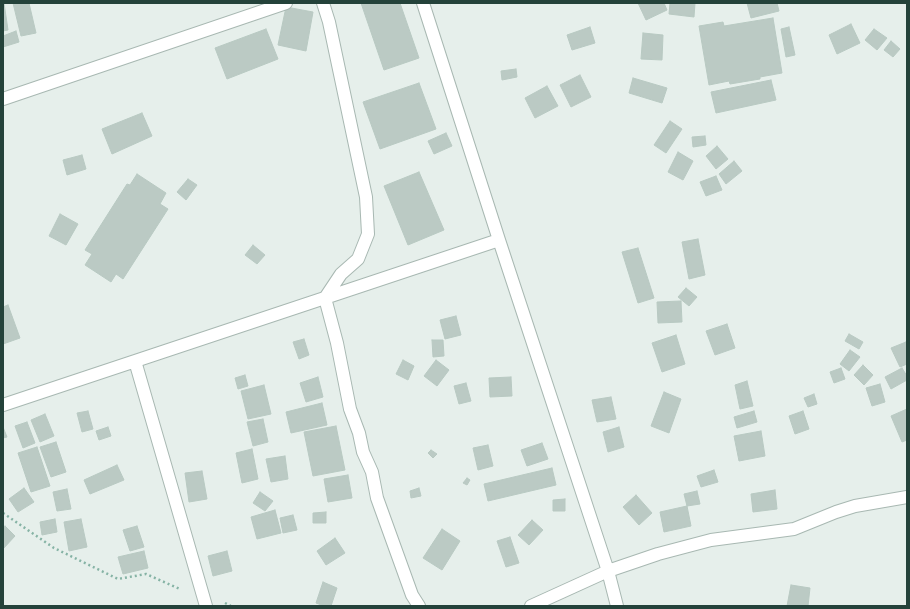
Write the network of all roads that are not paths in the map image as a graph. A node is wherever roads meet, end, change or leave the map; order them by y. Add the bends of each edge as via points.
1 (286, 3) edge
2 (323, 3) edge
3 (423, 3) edge
4 (3, 100) edge
5 (499, 240) junction
6 (325, 298) junction
7 (135, 361) junction
8 (3, 405) edge
9 (907, 496) edge
10 (608, 571) junction
11 (205, 603) edge
12 (419, 606) edge
13 (531, 606) edge
14 (617, 606) edge

1 - 4 street
2 - 6 street via 366,197 368,234 358,259 342,274
3 - 5 street
5 - 6 street
5 - 10 street
6 - 7 street
6 - 12 street via 350,409 372,472 377,498 412,595
7 - 8 street
7 - 11 street
9 - 10 street via 855,506 794,529 711,540
10 - 13 street
10 - 14 street

